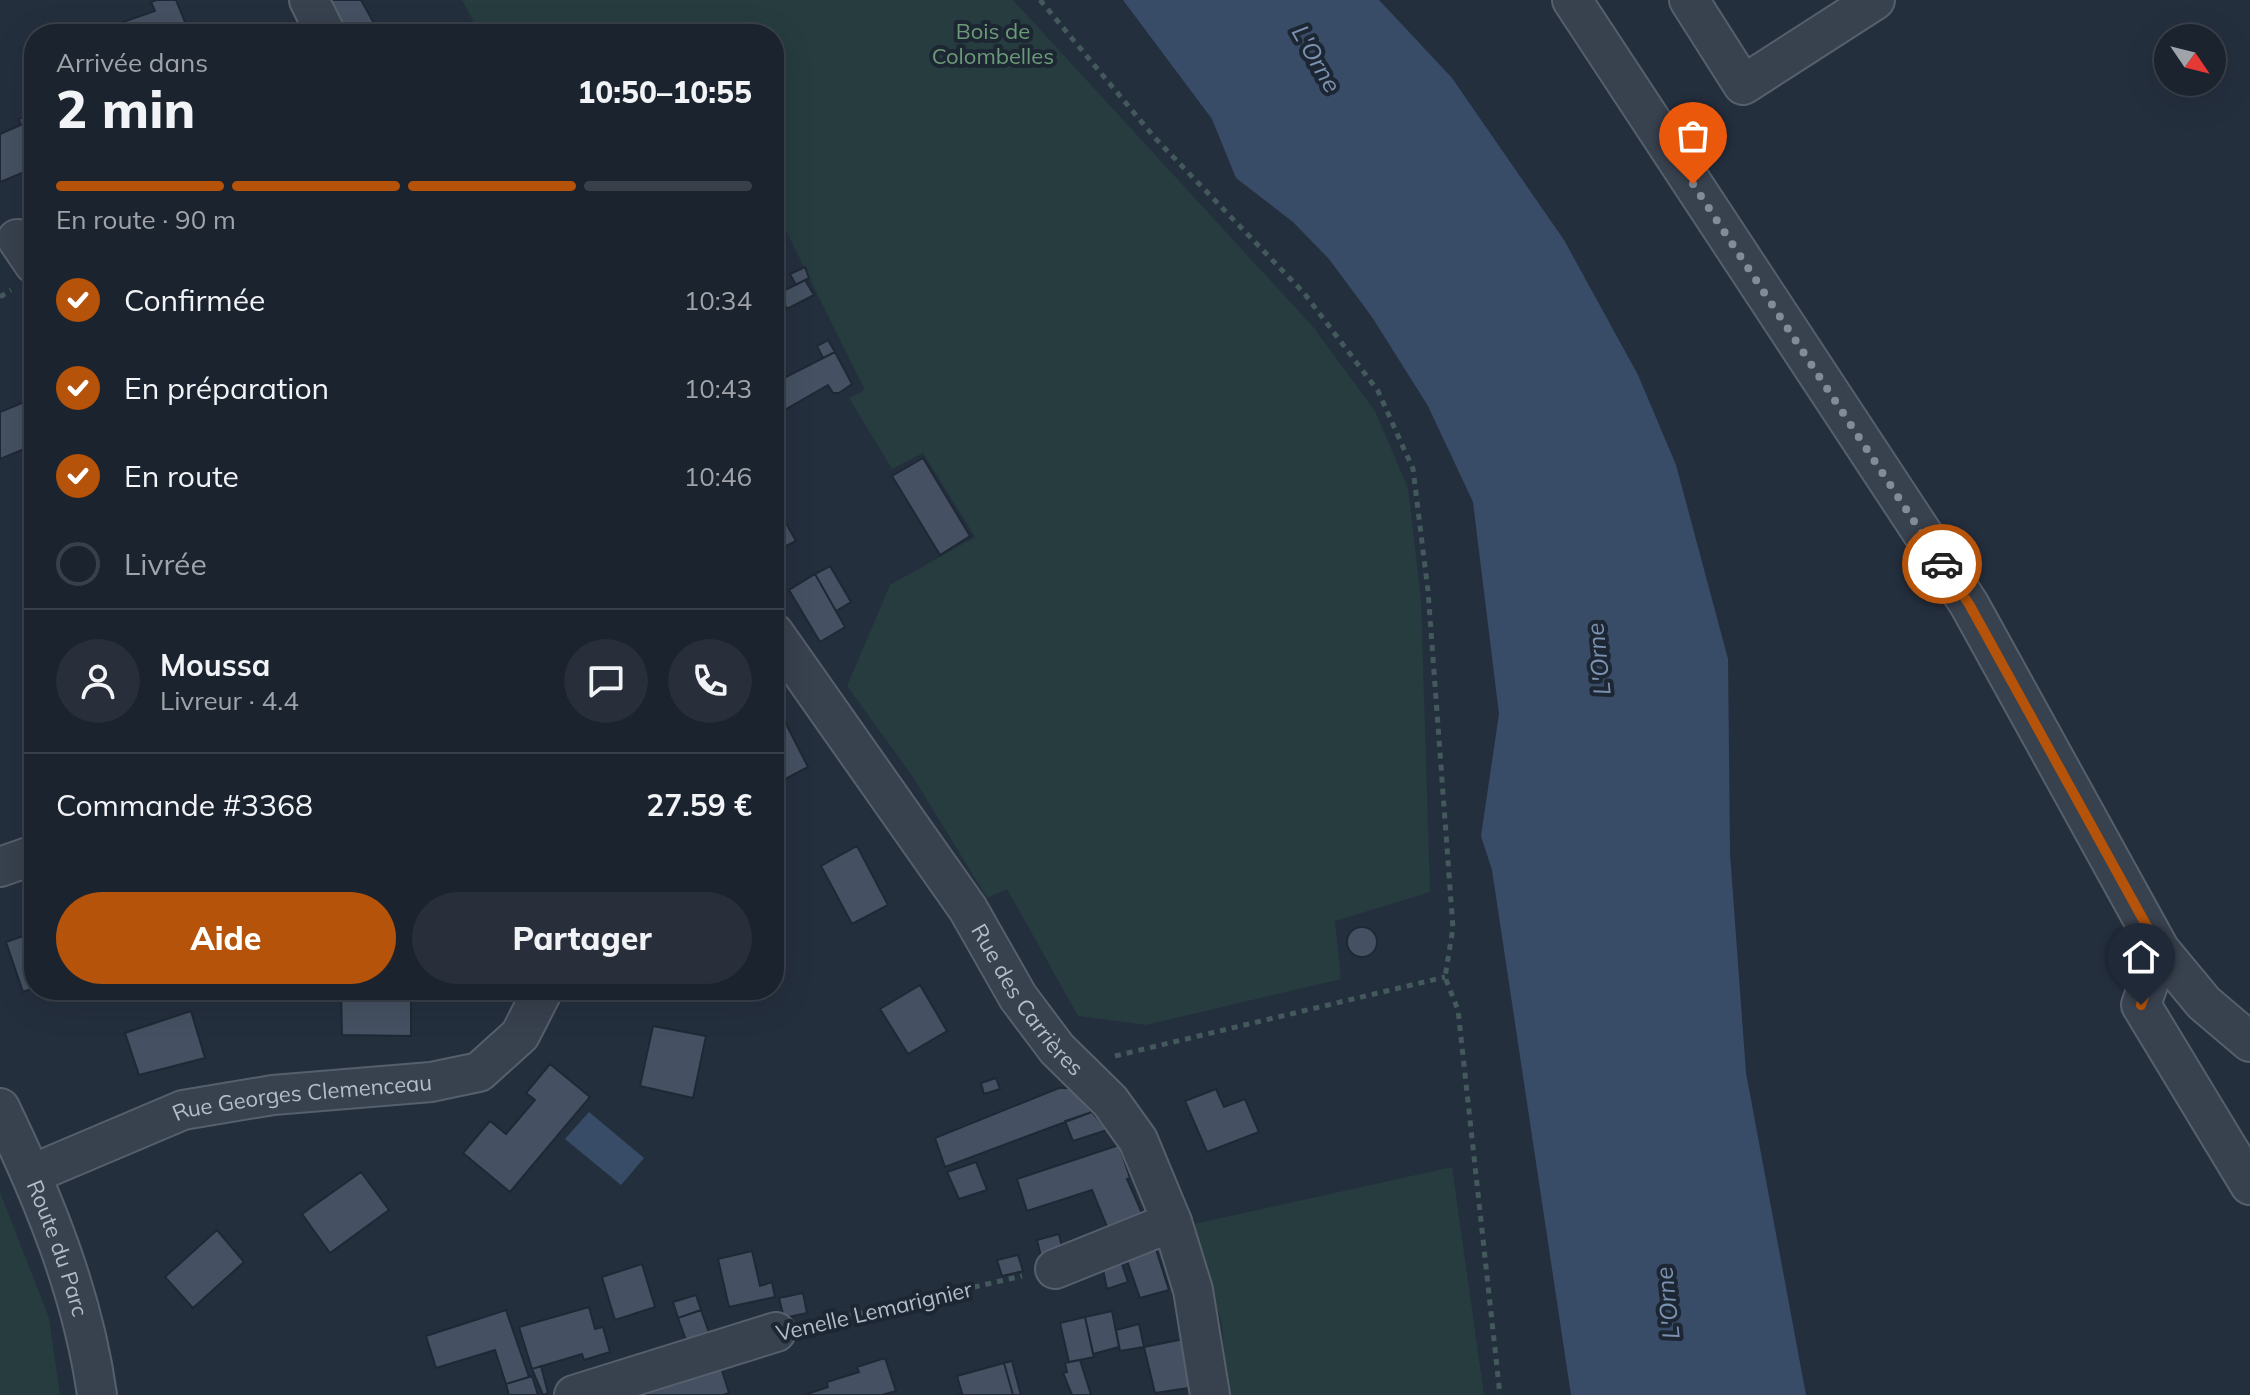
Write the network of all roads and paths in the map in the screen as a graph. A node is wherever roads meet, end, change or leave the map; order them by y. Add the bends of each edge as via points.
1 (309, 0) edge
2 (1040, 0) edge
3 (1572, 0) edge
4 (1689, 0) edge
5 (1875, 0) edge
6 (321, 24) edge
7 (784, 647) edge
8 (24, 859) edge
9 (0, 867) edge
10 (2160, 950) junction
11 (1445, 977) junction
12 (538, 1000) edge
13 (2250, 1042) edge
14 (1086, 1075) junction
15 (0, 1108) edge
16 (32, 1174) junction
17 (2250, 1185) edge
18 (1172, 1222) junction
19 (1055, 1269) joint
20 (776, 1332) joint
21 (97, 1395) edge
22 (574, 1395) edge
23 (1210, 1395) edge
24 (1500, 1395) edge

1 - 6 street
2 - 11 path via 1155,138 1304,293 1378,391 1413,469 1428,591 1453,928
3 - 10 street via 1969,604
4 - 5 street via 1743,85
7 - 14 street, Rue des Carrières via 968,909 1018,997 1057,1049
8 - 9 street
10 - 13 street via 2204,1003
10 - 17 street via 2141,1005
11 - 14 path via 1120,1053
11 - 24 path via 1458,1010
12 - 16 street, Rue Georges Clemenceau via 520,1035 479,1072 183,1110
14 - 18 street, Rue des Carrières via 1138,1140
15 - 16 street, Route du Parc
16 - 21 street, Route du Parc via 77,1299
18 - 19 street
18 - 23 street, Rue des Carrières via 1193,1290
19 - 20 path, Venelle Lemarignier
20 - 22 street, Venelle Lemarignier

